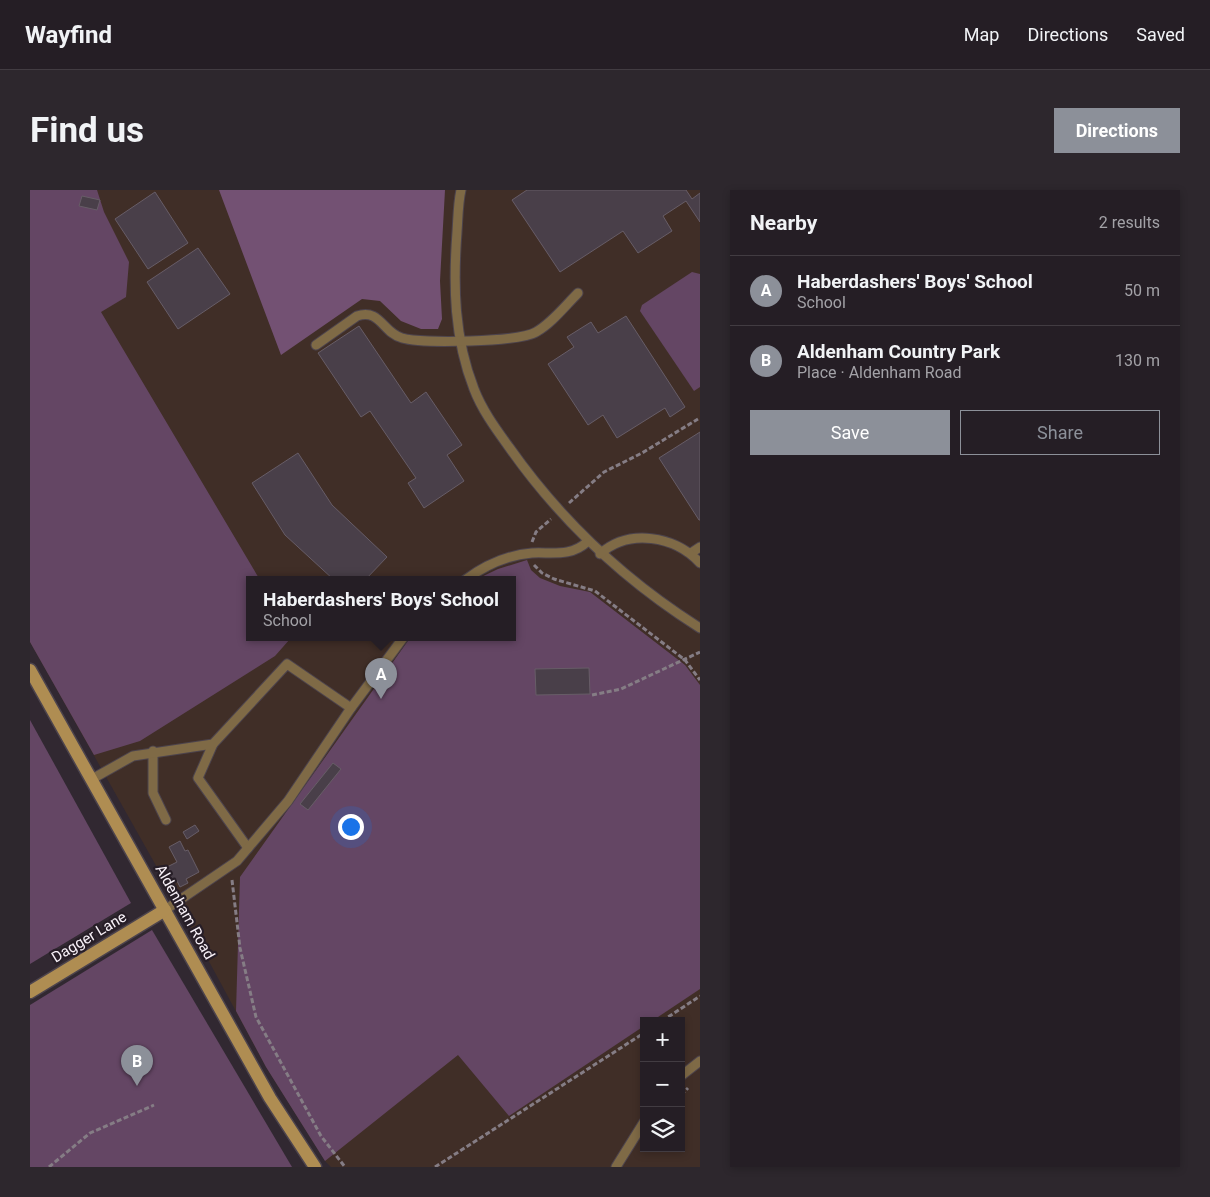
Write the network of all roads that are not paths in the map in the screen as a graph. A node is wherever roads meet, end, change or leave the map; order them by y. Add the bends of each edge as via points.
1 (461, 190) edge
2 (578, 293) dead end
3 (459, 341) junction
4 (316, 345) dead end
5 (587, 542) junction
6 (700, 548) edge
7 (691, 553) junction
8 (600, 554) junction
9 (700, 563) edge
10 (472, 576) edge
11 (700, 628) edge
12 (401, 641) edge
13 (30, 670) edge
14 (351, 708) junction
15 (213, 744) junction
16 (153, 752) junction
17 (92, 779) junction
18 (166, 820) dead end
19 (248, 848) junction
20 (165, 910) junction
21 (30, 992) edge
22 (700, 1061) edge
23 (685, 1073) edge
24 (640, 1128) edge
25 (315, 1167) edge
26 (616, 1167) edge

1 - 3 lane via 454,287
2 - 3 lane via 535,333 524,337
3 - 4 lane via 401,338 377,317 364,314
3 - 5 lane via 474,389 487,415 528,475
5 - 8 lane
5 - 10 lane via 569,552 512,557 493,563
6 - 7 lane
7 - 8 lane via 668,542 639,538 612,544
7 - 9 lane
8 - 11 lane via 639,586
12 - 14 lane
13 - 17 street, Aldenham Road
14 - 15 lane via 287,664
14 - 19 lane via 288,801
15 - 16 lane
15 - 19 lane via 198,778
16 - 17 lane via 133,756
16 - 18 lane via 153,793
17 - 20 street, Aldenham Road
19 - 20 lane via 230,866
20 - 21 street, Dagger Lane
20 - 25 street, Aldenham Road via 270,1098
22 - 23 lane
24 - 26 lane

